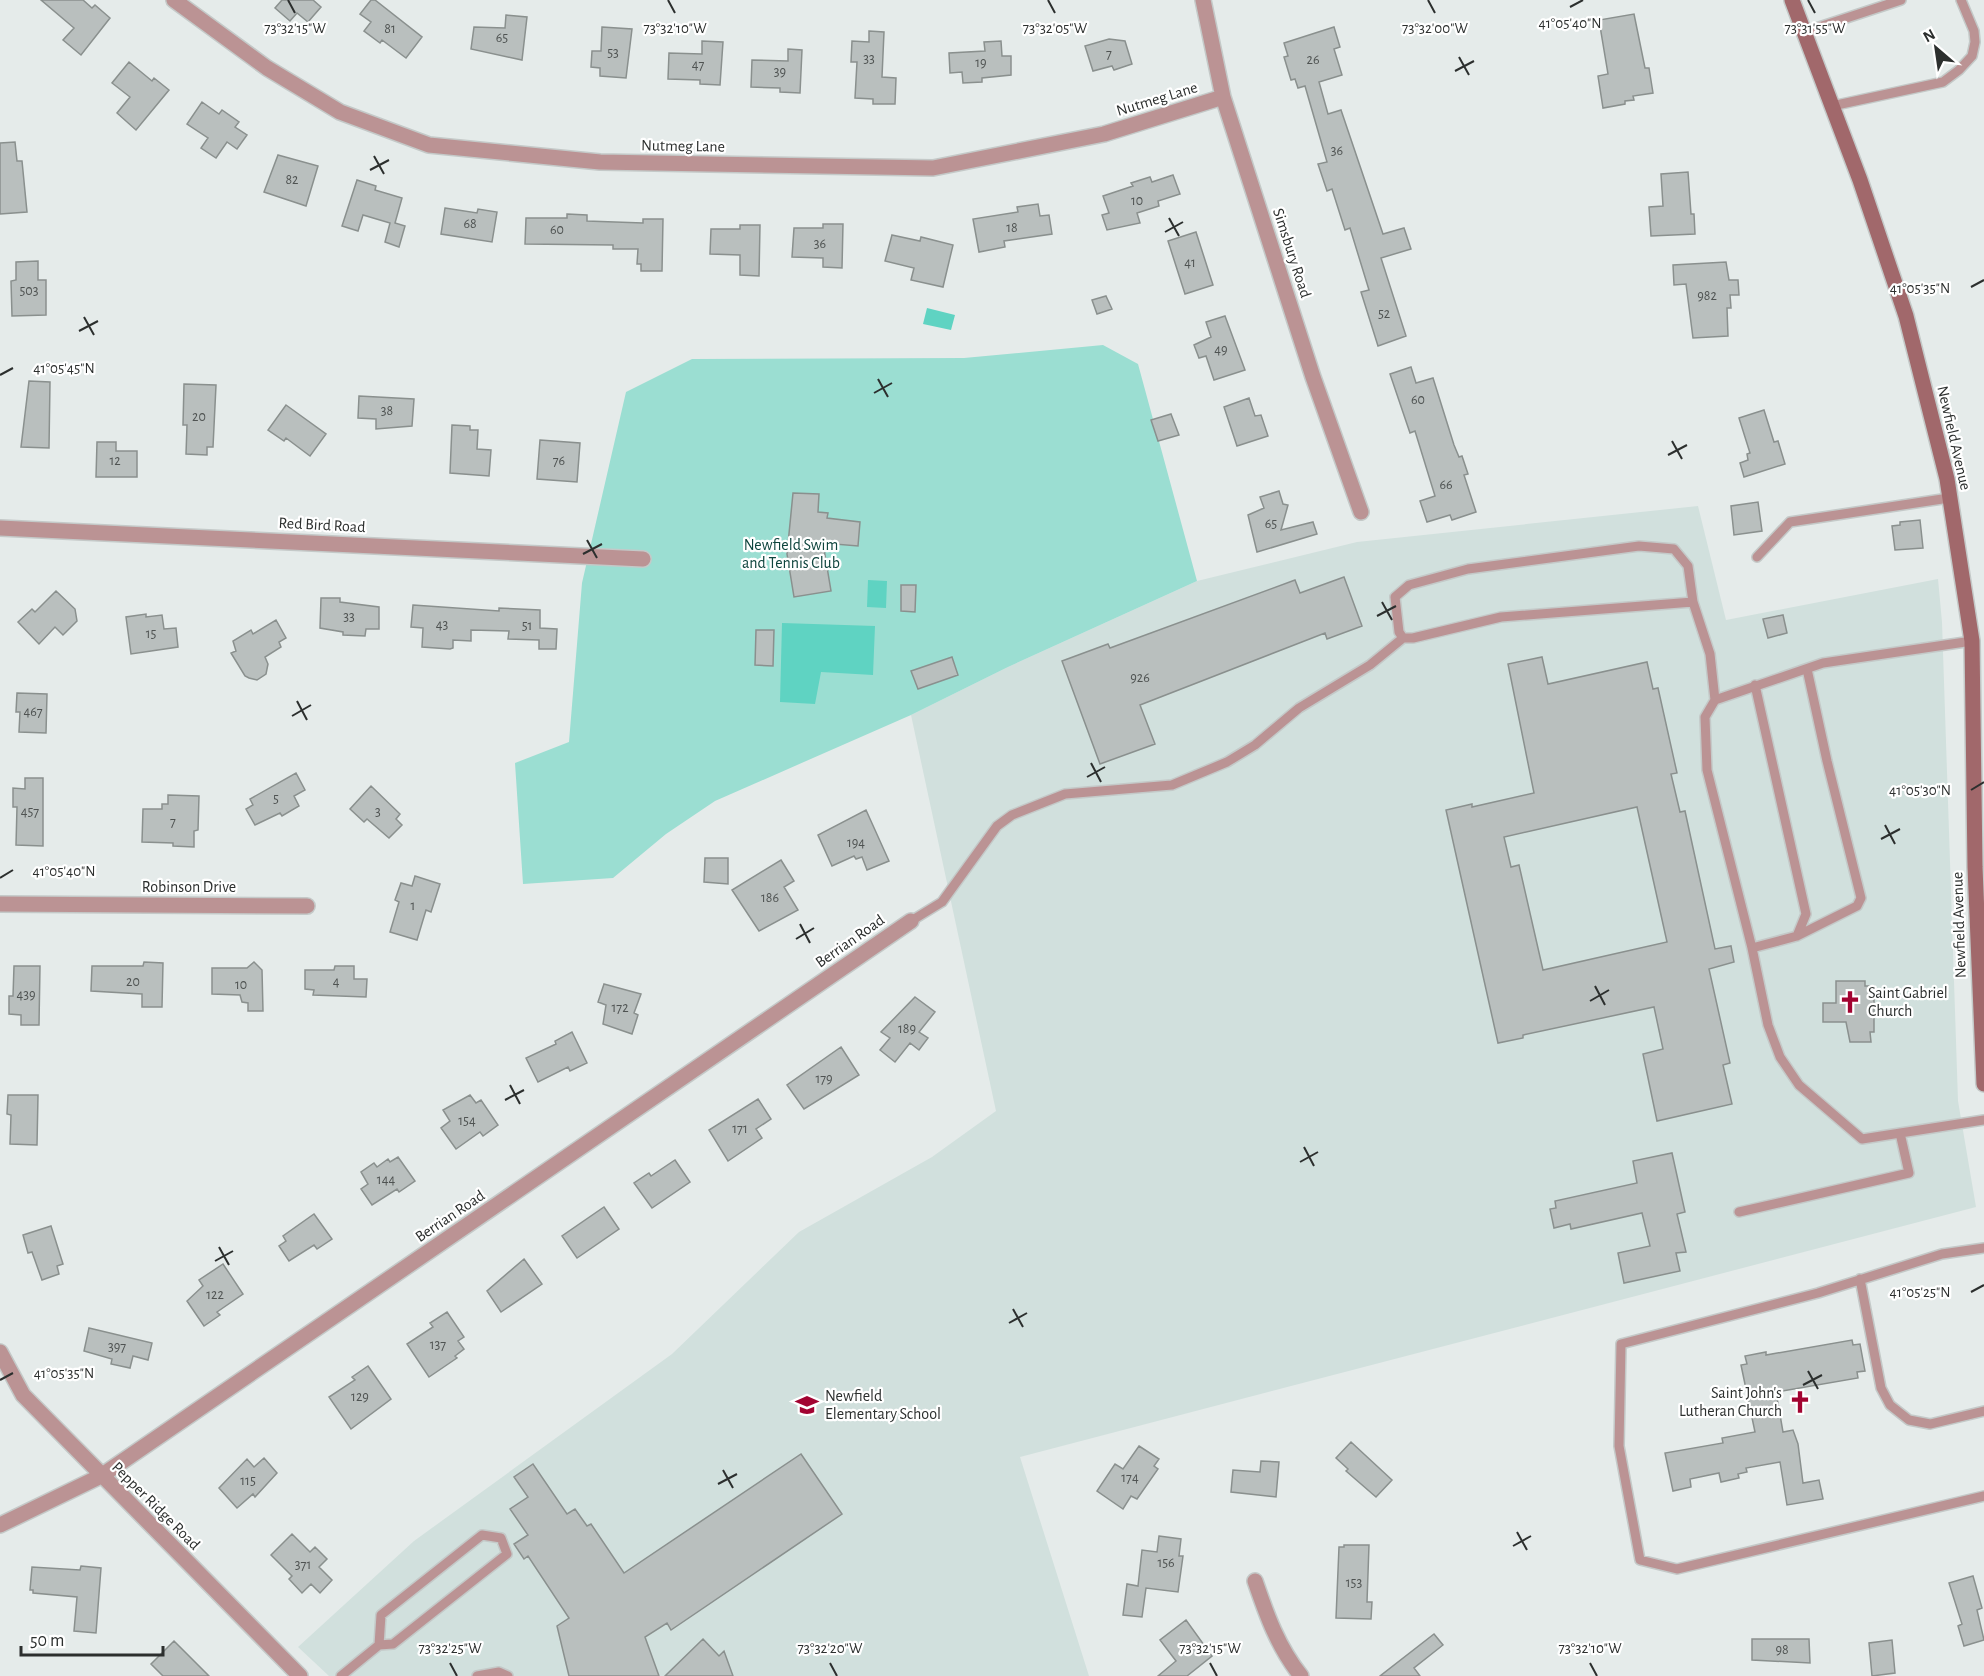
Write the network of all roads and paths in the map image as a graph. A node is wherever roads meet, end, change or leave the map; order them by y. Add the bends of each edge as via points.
1 (174, 0) edge
2 (1203, 0) edge
3 (1792, 0) edge
4 (1901, 0) edge
5 (1961, 0) edge
6 (1804, 32) junction
7 (1223, 97) junction
8 (1832, 106) junction
9 (1949, 498) junction
10 (1361, 512) dead end
11 (0, 528) edge
12 (1757, 557) dead end
13 (643, 559) dead end
14 (1693, 602) junction
15 (1403, 638) junction
16 (1972, 641) junction
17 (1807, 669) junction
18 (1755, 685) junction
19 (1715, 700) junction
20 (0, 904) edge
21 (307, 906) dead end
22 (911, 921) joint
23 (1797, 936) junction
24 (1752, 948) junction
25 (1984, 1084) edge
26 (1984, 1120) edge
27 (1900, 1132) junction
28 (1739, 1212) dead end
29 (1984, 1248) edge
30 (1860, 1280) junction
31 (0, 1352) edge
32 (1984, 1411) edge
33 (101, 1476) junction
34 (1984, 1496) edge
35 (0, 1526) edge
36 (1255, 1581) dead end
37 (379, 1645) junction
38 (300, 1676) edge
39 (342, 1676) edge
40 (477, 1676) edge
41 (508, 1676) edge
42 (1301, 1676) edge

1 - 7 street, Nutmeg Lane via 267,68 340,112 429,145 588,161 933,168 1104,134
2 - 7 street, Simsbury Road
3 - 6 main road, Newfield Avenue
4 - 6 lane
5 - 8 lane via 1975,42 1972,56 1959,70 1943,82
6 - 8 main road, Newfield Avenue
7 - 10 street, Simsbury Road
8 - 9 main road, Newfield Avenue via 1906,316
9 - 12 lane via 1791,522
9 - 16 main road, Newfield Avenue
11 - 13 street, Red Bird Road
14 - 15 lane via 1501,617
14 - 15 lane via 1688,566 1674,549 1639,546 1468,568 1409,585 1395,597
14 - 19 lane via 1710,654
15 - 22 lane via 1370,665 1299,708 1255,745 1227,762 1172,785 1065,794 1012,815 997,826 942,902
16 - 17 lane via 1823,663
16 - 25 main road, Newfield Avenue via 1975,867
17 - 18 lane
17 - 23 lane via 1861,898 1857,906
18 - 19 lane
18 - 23 lane via 1806,914
19 - 24 lane via 1705,717 1707,770
20 - 21 street, Robinson Drive
22 - 33 street, Berrian Road
23 - 24 lane
24 - 27 lane via 1768,1025 1780,1057 1799,1085 1862,1138
26 - 27 lane
27 - 28 lane via 1909,1173
29 - 30 lane via 1942,1254
30 - 32 lane via 1881,1388 1890,1405 1909,1420 1930,1424
30 - 34 lane via 1620,1344 1619,1446 1640,1560 1677,1569
31 - 33 street, Pepper Ridge Road via 23,1395
33 - 35 street, Berrian Road
33 - 38 street, Pepper Ridge Road
36 - 42 street via 1285,1656
37 - 37 lane via 381,1615 482,1535 501,1538 507,1554 393,1644
37 - 39 lane
40 - 41 lane via 500,1672

